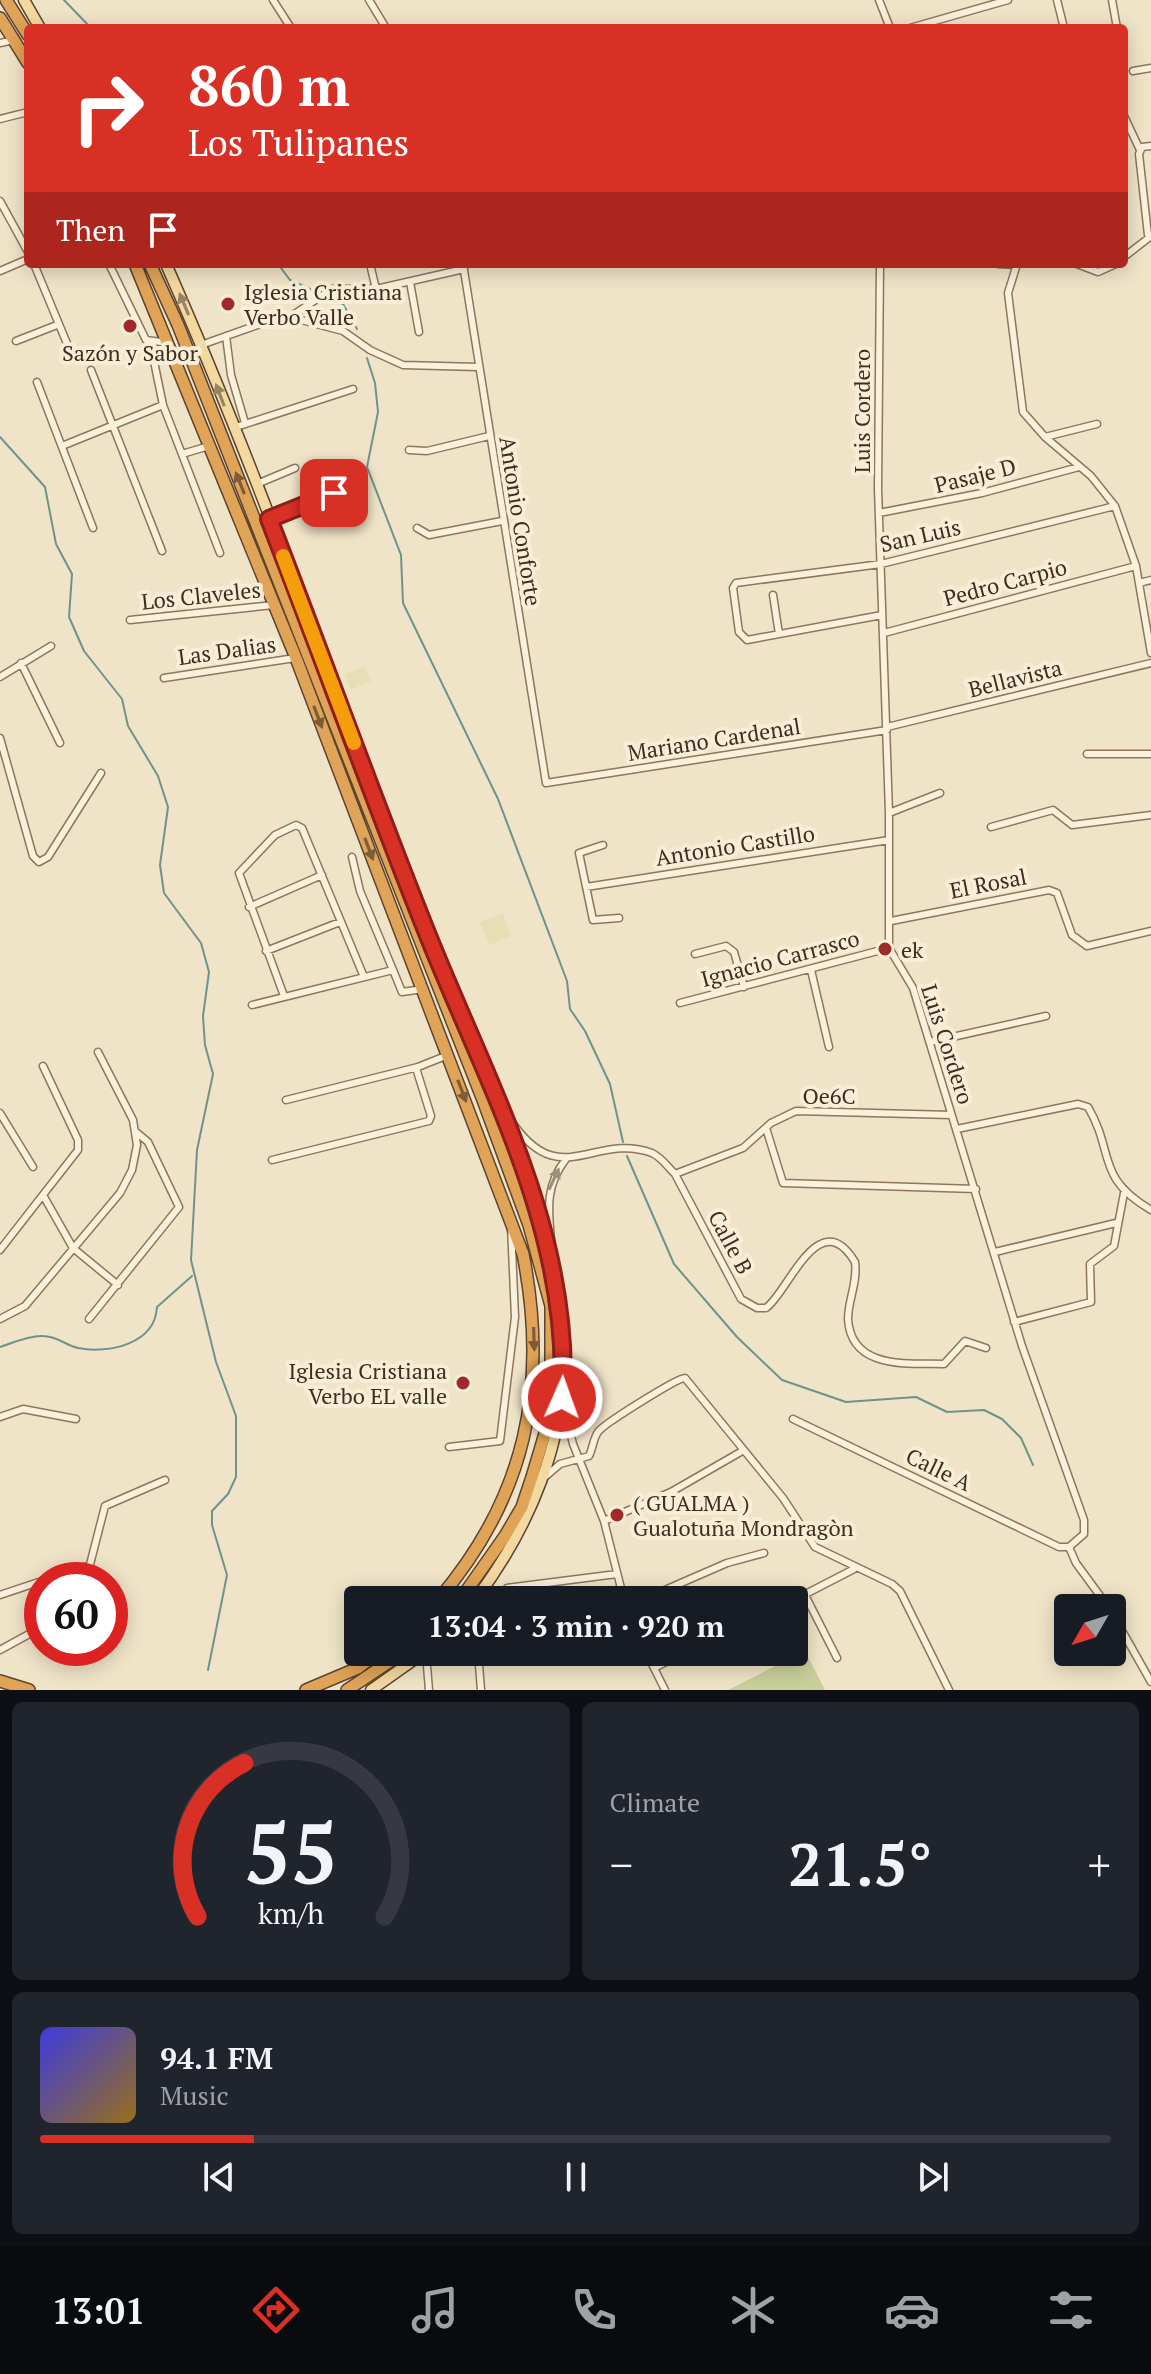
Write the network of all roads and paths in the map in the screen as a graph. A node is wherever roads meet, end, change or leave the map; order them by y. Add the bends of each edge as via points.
1 (6, 0) edge
2 (24, 0) edge
3 (273, 0) edge
4 (369, 0) edge
5 (879, 0) edge
6 (1008, 0) edge
7 (1057, 0) edge
8 (1112, 0) edge
9 (0, 18) edge
10 (38, 24) edge
11 (288, 24) edge
12 (384, 24) edge
13 (888, 24) edge
14 (924, 24) edge
15 (1063, 24) edge
16 (1116, 24) edge
17 (24, 29) edge
18 (14, 40) junction
19 (0, 43) edge
20 (24, 56) edge
21 (1151, 68) edge
22 (1133, 71) dead end
23 (24, 113) edge
24 (0, 119) edge
25 (1128, 124) edge
26 (1151, 146) edge
27 (1140, 150) junction
28 (0, 201) edge
29 (1149, 236) edge
30 (24, 245) edge
31 (1128, 254) edge
32 (24, 261) edge
33 (36, 268) edge
34 (111, 268) edge
35 (133, 268) edge
36 (137, 268) edge
37 (152, 268) edge
38 (168, 268) edge
39 (371, 268) edge
40 (460, 268) edge
41 (464, 268) edge
42 (880, 268) edge
43 (1016, 268) edge
44 (1088, 268) edge
45 (1107, 268) edge
46 (0, 271) edge
47 (142, 277) junction
48 (410, 282) junction
49 (376, 289) junction
50 (290, 317) junction
51 (57, 325) junction
52 (419, 332) dead end
53 (226, 336) junction
54 (16, 341) dead end
55 (150, 342) junction
56 (169, 343) junction
57 (201, 345) junction
58 (73, 358) dead end
59 (478, 367) junction
60 (91, 370) dead end
61 (37, 382) dead end
62 (353, 389) dead end
63 (163, 405) junction
64 (245, 423) junction
65 (1097, 424) dead end
66 (113, 425) junction
67 (233, 428) junction
68 (489, 436) junction
69 (1045, 437) junction
70 (210, 445) junction
71 (62, 446) junction
72 (409, 450) dead end
73 (182, 454) junction
74 (1079, 467) junction
75 (295, 468) dead end
76 (256, 484) junction
77 (334, 493) dead end
78 (1115, 506) junction
79 (879, 513) junction
80 (269, 519) junction
81 (502, 521) junction
82 (93, 528) dead end
83 (417, 528) dead end
84 (162, 551) dead end
85 (220, 553) dead end
86 (881, 564) junction
87 (1136, 566) junction
88 (1151, 580) edge
89 (1139, 583) junction
90 (773, 595) dead end
91 (275, 605) junction
92 (882, 615) junction
93 (1148, 616) edge
94 (130, 620) dead end
95 (884, 633) junction
96 (779, 634) junction
97 (51, 646) dead end
98 (1151, 653) edge
99 (296, 658) junction
100 (21, 663) junction
101 (1151, 663) edge
102 (0, 665) edge
103 (2, 676) edge
104 (164, 678) dead end
105 (887, 729) junction
106 (0, 738) edge
107 (60, 743) dead end
108 (1087, 754) dead end
109 (1151, 754) edge
110 (101, 773) dead end
111 (546, 783) joint
112 (940, 793) dead end
113 (889, 813) junction
114 (1151, 815) edge
115 (991, 827) dead end
116 (889, 840) junction
117 (603, 845) dead end
118 (352, 857) dead end
119 (322, 875) junction
120 (586, 887) junction
121 (249, 907) junction
122 (619, 918) dead end
123 (891, 921) junction
124 (340, 922) junction
125 (1151, 931) edge
126 (889, 948) junction
127 (266, 951) junction
128 (695, 954) dead end
129 (393, 970) junction
130 (811, 970) junction
131 (364, 977) junction
132 (744, 987) junction
133 (423, 989) junction
134 (284, 996) junction
135 (680, 1003) dead end
136 (252, 1005) dead end
137 (1046, 1016) dead end
138 (930, 1042) junction
139 (829, 1047) dead end
140 (98, 1052) dead end
141 (448, 1055) junction
142 (43, 1066) dead end
143 (416, 1068) junction
144 (286, 1100) dead end
145 (498, 1104) junction
146 (0, 1113) edge
147 (951, 1115) junction
148 (766, 1128) junction
149 (957, 1129) junction
150 (136, 1132) junction
151 (566, 1158) junction
152 (272, 1160) dead end
153 (33, 1167) dead end
154 (675, 1174) junction
155 (976, 1189) junction
156 (1124, 1193) junction
157 (43, 1195) junction
158 (1151, 1210) edge
159 (512, 1222) junction
160 (1116, 1223) junction
161 (73, 1248) junction
162 (0, 1250) edge
163 (995, 1252) junction
164 (552, 1258) junction
165 (118, 1285) junction
166 (0, 1319) edge
167 (89, 1319) dead end
168 (1014, 1322) junction
169 (986, 1348) dead end
170 (562, 1398) junction
171 (0, 1417) edge
172 (76, 1419) dead end
173 (793, 1419) dead end
174 (449, 1447) dead end
175 (744, 1450) junction
176 (581, 1460) junction
177 (165, 1480) dead end
178 (542, 1480) junction
179 (604, 1521) junction
180 (1069, 1547) junction
181 (764, 1553) dead end
182 (91, 1562) edge
183 (854, 1569) junction
184 (617, 1574) junction
185 (448, 1586) edge
186 (469, 1586) edge
187 (485, 1586) edge
188 (523, 1586) edge
189 (620, 1586) edge
190 (674, 1586) edge
191 (24, 1587) edge
192 (808, 1593) edge
193 (1099, 1594) edge
194 (0, 1595) edge
195 (808, 1601) edge
196 (24, 1637) edge
197 (1126, 1638) edge
198 (0, 1650) edge
199 (837, 1658) dead end
200 (361, 1666) edge
201 (383, 1666) edge
202 (405, 1666) edge
203 (427, 1666) dead end
204 (479, 1666) edge
205 (658, 1666) edge
206 (654, 1668) joint
207 (0, 1681) edge
208 (1151, 1682) edge
209 (29, 1690) edge
210 (306, 1690) edge
211 (347, 1690) edge
212 (371, 1690) edge
213 (429, 1690) edge
214 (481, 1690) edge
215 (665, 1690) edge
216 (949, 1690) edge

1 - 17 highway
2 - 10 main road
3 - 11 street
4 - 12 street
5 - 13 street
6 - 14 street
7 - 15 street
8 - 16 street
9 - 18 highway
18 - 19 street
18 - 20 highway
21 - 22 street
23 - 24 street
25 - 27 street
26 - 27 street
27 - 29 street
28 - 30 street
29 - 31 street
32 - 46 street
33 - 51 street
34 - 55 street
35 - 47 street
36 - 47 highway
186 -> 37 highway via 522,1507 546,1430 552,1346 542,1265 483,1100
57 -> 38 main road
39 - 49 street
40 - 48 street
41 - 59 street, Antonio Conforte
42 - 79 street, Luis Cordero
43 - 69 street via 1008,293 1019,402
44 - 45 street
47 - 56 highway
48 - 49 street
48 - 52 street
49 - 50 street via 332,289
50 - 53 street
50 - 59 street via 343,331 403,365
51 - 54 street
51 - 58 street
53 - 57 street
53 - 64 street
55 - 56 street
55 - 63 street
56 - 70 highway
67 -> 57 main road
59 - 68 street, Antonio Conforte
60 - 66 street
61 - 71 street
62 - 64 street
63 - 66 street
63 - 73 street
64 - 67 street
65 - 69 street
66 - 71 street
66 - 84 street
67 - 76 main road
68 - 72 street via 427,451
68 - 81 street, Antonio Conforte
69 - 74 street
70 - 73 street
70 - 91 highway
71 - 82 street
73 - 85 street
74 - 78 street
74 - 79 street, Pasaje D
75 - 76 street
76 - 80 main road
77 - 80 street
78 - 86 street, San Luis
78 - 87 street
79 - 86 street, Luis Cordero
80 - 145 main road
81 - 83 street via 429,535
81 - 111 street, Antonio Conforte
86 - 92 street, Luis Cordero
86 - 96 street, San Luis via 736,583 742,637
87 - 89 street
87 - 95 street, Pedro Carpio
88 - 89 street
89 - 93 street
90 - 96 street
91 - 94 street, Los Claveles
91 - 99 highway
92 - 95 street, Luis Cordero
92 - 96 street
93 - 98 street
95 - 105 street, Luis Cordero
97 - 100 street
99 - 104 street, Las Dalias
99 -> 133 highway
100 - 103 street
100 - 107 street
101 - 105 street, Bellavista
102 - 103 street
105 - 111 street, Mariano Cardenal
105 - 113 street, Luis Cordero
106 - 110 street via 39,862 48,857
108 - 109 street
112 - 113 street
113 - 116 street, Luis Cordero
114 - 115 street via 1072,825 1053,810
116 - 120 street, Antonio Castillo
116 - 123 street, Luis Cordero
117 - 120 street via 579,853
118 - 129 street via 360,891
119 - 121 street
119 - 121 street via 296,825 275,835 242,868 238,879
119 - 124 street
120 - 122 street via 593,920
121 - 127 street
123 - 125 street, El Rosal via 1049,890 1057,893 1072,935 1087,946
123 - 126 street, Luis Cordero
124 - 127 street
124 - 131 street
126 - 130 street, Ignacio Carrasco
126 - 138 street, Luis Cordero via 913,988
127 - 134 street
128 - 132 street via 726,946 734,952
129 - 131 street
129 - 133 street via 402,992
130 - 132 street, Ignacio Carrasco
130 - 139 street
131 - 134 street
132 - 135 street, Ignacio Carrasco
133 - 141 highway
134 - 136 street
137 - 138 street
138 - 147 street, Luis Cordero
140 - 150 street
141 - 143 street
141 -> 159 highway
142 - 157 street via 78,1150
143 - 144 street
143 - 152 street via 429,1121
145 - 151 street, Calle B via 531,1147
145 - 164 main road
146 - 153 street
147 - 148 street, Oe6C via 809,1110 781,1117
147 - 149 street, Luis Cordero
148 - 154 street, Oe6C via 743,1148
148 - 155 street via 783,1183
149 - 155 street, Luis Cordero
149 - 156 street via 1078,1104 1088,1107
150 - 161 street via 132,1170 120,1193
150 - 165 street via 148,1142 179,1207
151 - 154 street, Calle B via 642,1151 658,1157
164 -> 151 street via 547,1195
154 - 169 street, Calle B via 748,1305 766,1308 775,1302 798,1262 815,1247 832,1244 855,1262 848,1318 857,1344 875,1360 944,1364 965,1341
155 - 163 street, Luis Cordero
156 - 158 street
156 - 160 street
157 - 161 street
157 - 162 street
159 - 174 street via 515,1317 500,1441
159 -> 185 highway via 533,1316 530,1415 521,1452 488,1530
160 - 163 street
160 - 168 street via 1114,1246 1090,1264 1091,1302
161 - 165 street
161 - 166 street via 25,1306
163 - 168 street, Luis Cordero
164 - 170 main road via 563,1349
165 - 167 street
168 - 180 street, Luis Cordero via 1086,1527
170 - 176 street
170 - 178 main road
171 - 172 street via 23,1409
173 - 180 street, Calle A via 1059,1547
175 - 176 street via 685,1378 652,1393 603,1427 589,1456
175 - 179 street via 671,1492
175 - 183 street via 815,1547
176 - 178 street via 560,1464
176 - 179 street
177 - 182 street via 105,1506
178 - 187 main road via 510,1549
179 - 184 street
180 - 193 street
181 - 190 street
183 - 192 street
183 - 216 street via 900,1591
184 - 188 street
184 - 189 street
191 - 194 street
195 - 199 street
196 - 198 street
197 - 208 street
200 - 210 highway
201 - 211 highway
202 - 212 main road
203 - 213 street
204 - 214 street
205 - 206 street
206 - 215 street
207 - 209 highway

